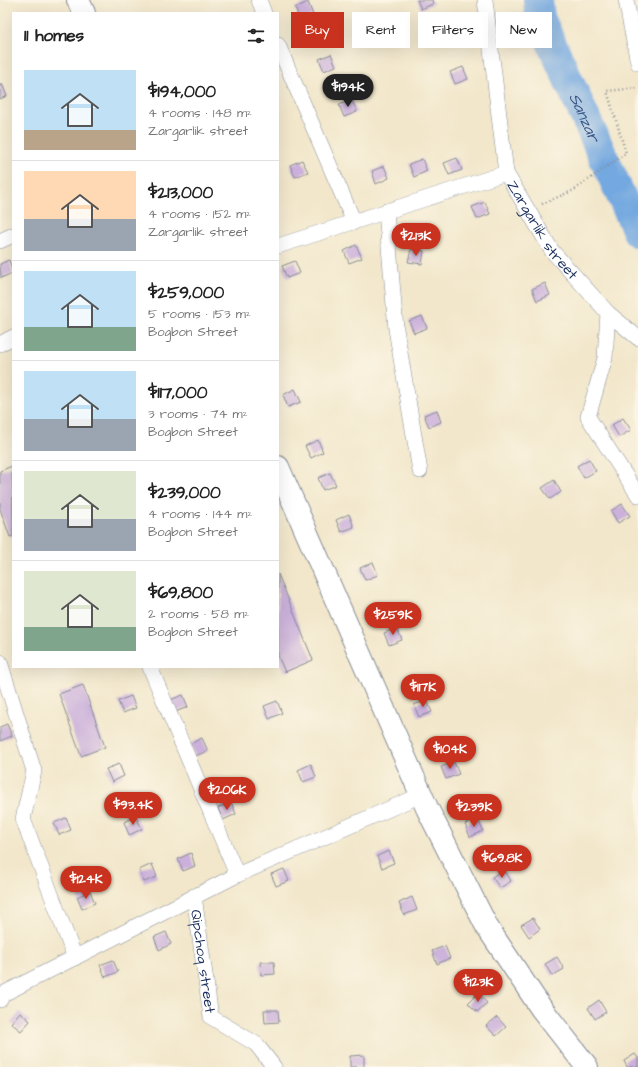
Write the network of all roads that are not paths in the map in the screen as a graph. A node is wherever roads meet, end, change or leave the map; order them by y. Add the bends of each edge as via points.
1 (78, 0) edge
2 (259, 0) edge
3 (485, 0) edge
4 (626, 0) edge
5 (84, 12) edge
6 (264, 12) edge
7 (279, 47) edge
8 (638, 63) edge
9 (506, 173) junction
10 (386, 211) junction
11 (354, 222) junction
12 (12, 235) edge
13 (0, 241) edge
14 (279, 246) edge
15 (608, 313) junction
16 (12, 338) edge
17 (638, 338) edge
18 (0, 344) edge
19 (279, 469) edge
20 (420, 471) dead end
21 (638, 495) edge
22 (0, 662) edge
23 (150, 668) edge
24 (421, 795) junction
25 (237, 875) junction
26 (194, 896) junction
27 (75, 958) junction
28 (0, 1000) edge
29 (274, 1067) edge
30 (587, 1067) edge

1 - 5 main road
2 - 6 street
3 - 9 street, Zargarlik street
4 - 8 street
7 - 11 street
9 - 10 street
9 - 15 street, Zargarlik street via 552,251
10 - 11 street
10 - 20 street via 396,330
11 - 14 street
12 - 13 street
15 - 17 street, Zargarlik street
15 - 21 street via 605,358 588,417
16 - 18 street
19 - 24 main road
22 - 27 street via 34,771 23,819
23 - 25 street
24 - 25 street, Qipchoq street
24 - 30 main road via 487,927 541,1008
25 - 26 street, Qipchoq street
26 - 27 street, Qipchoq street
26 - 29 street, Qipchoq street via 212,1017 256,1044
27 - 28 street, Qipchoq street via 3,994

